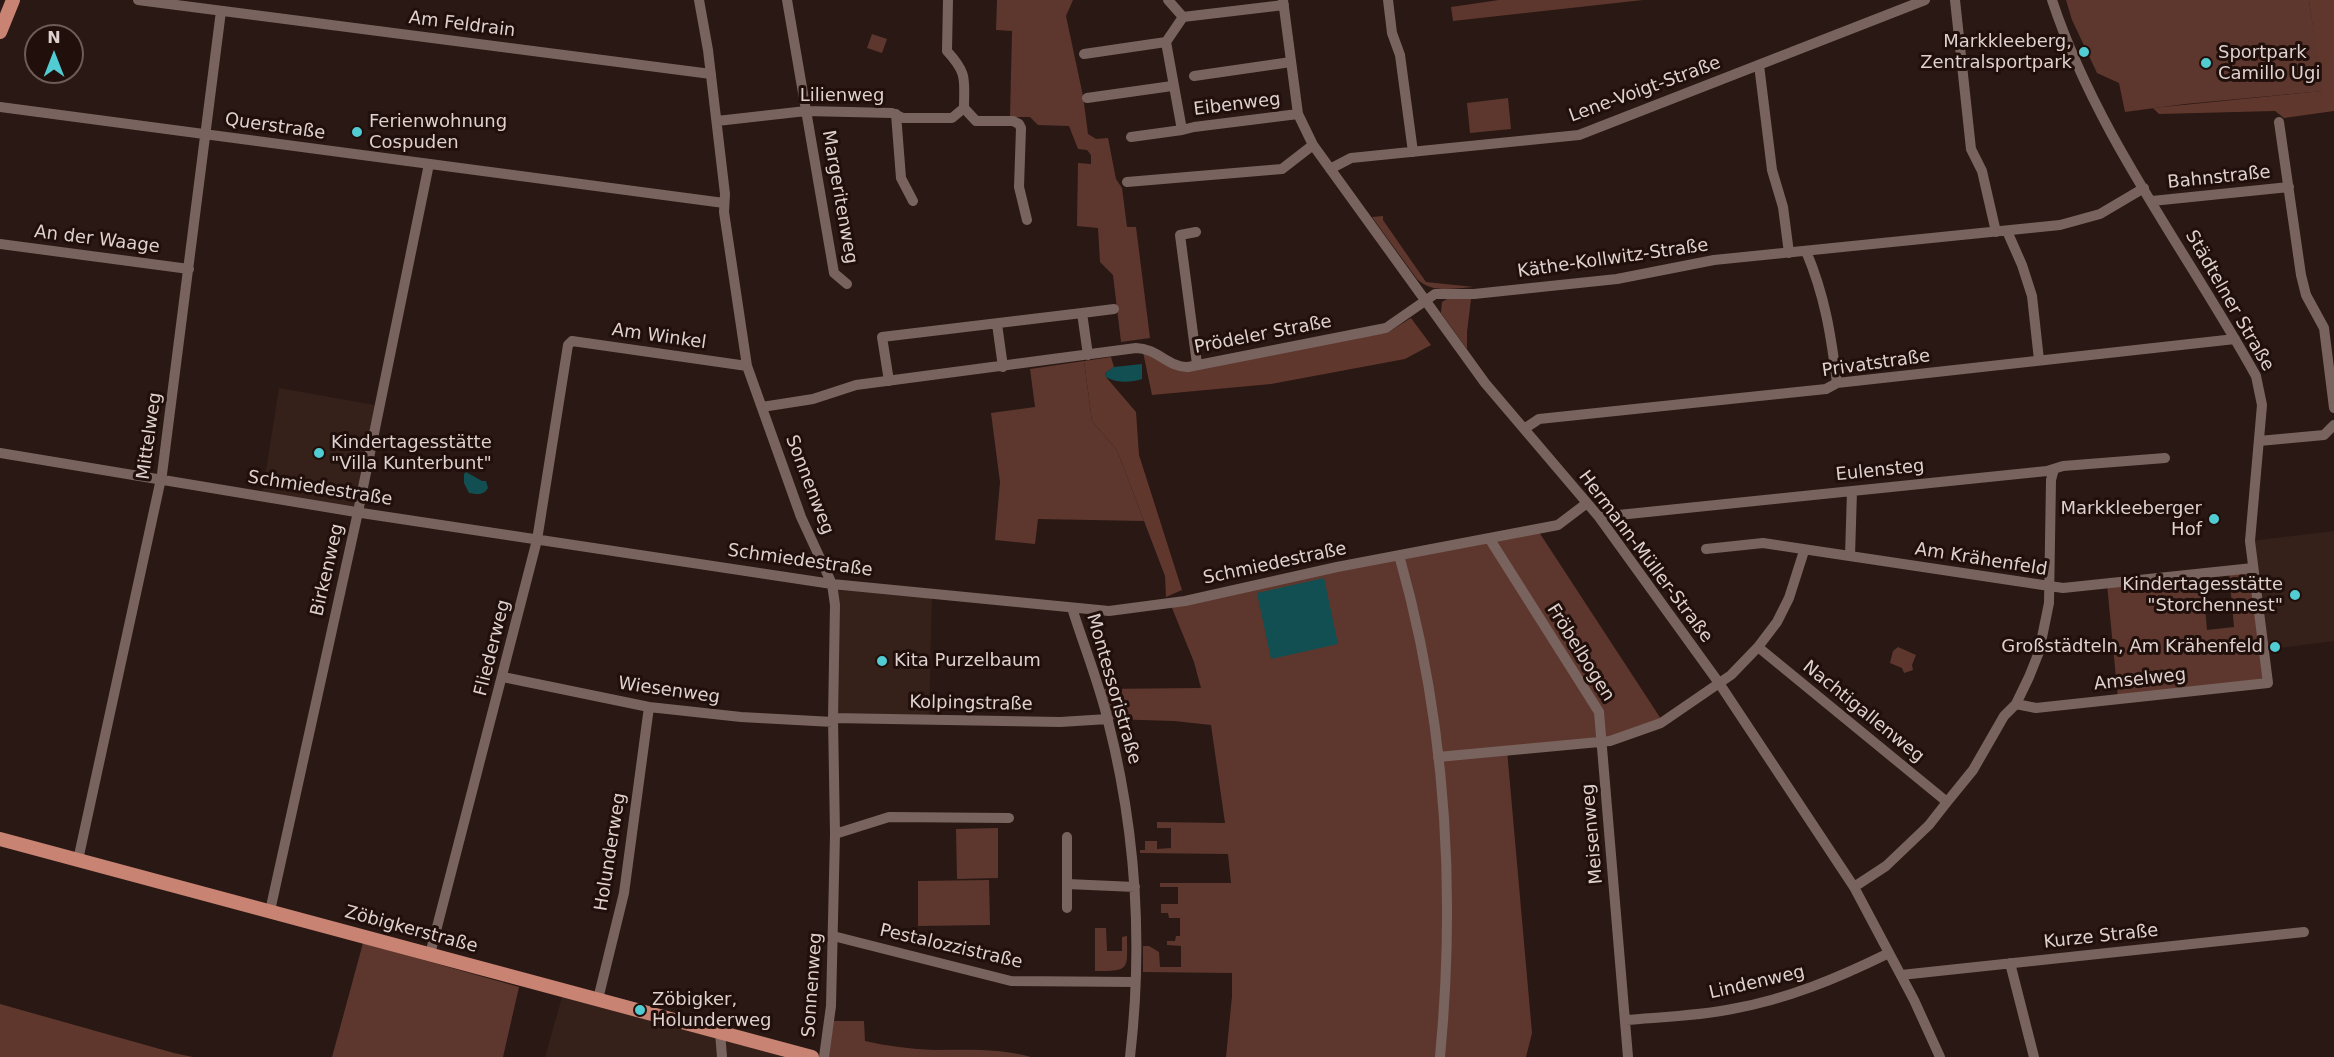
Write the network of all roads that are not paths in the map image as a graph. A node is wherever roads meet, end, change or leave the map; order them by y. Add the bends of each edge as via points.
1 (13, 0) edge
2 (138, 0) edge
3 (699, 0) edge
4 (787, 0) edge
5 (948, 0) edge
6 (1168, 0) edge
7 (1388, 0) edge
8 (1925, 0) edge
9 (1955, 0) edge
10 (2052, 0) edge
11 (1283, 3) edge
12 (221, 11) junction
13 (1183, 17) junction
14 (0, 32) edge
15 (1166, 42) junction
16 (1084, 54) dead end
17 (1291, 62) junction
18 (1759, 65) junction
19 (711, 74) junction
20 (1194, 76) dead end
21 (1172, 86) junction
22 (1087, 98) dead end
23 (0, 107) edge
24 (964, 108) junction
25 (806, 111) junction
26 (896, 114) junction
27 (1298, 114) junction
28 (717, 121) junction
29 (2279, 122) dead end
30 (1182, 130) junction
31 (205, 134) junction
32 (1131, 138) dead end
33 (1313, 145) junction
34 (1413, 152) junction
35 (429, 164) junction
36 (1330, 169) junction
37 (1127, 182) dead end
38 (2144, 188) junction
39 (2289, 188) junction
40 (913, 201) dead end
41 (2152, 201) junction
42 (724, 203) junction
43 (1027, 220) dead end
44 (1196, 232) dead end
45 (2002, 232) junction
46 (0, 244) edge
47 (1806, 251) junction
48 (1789, 253) junction
49 (189, 269) junction
50 (847, 284) dead end
51 (1425, 300) junction
52 (1114, 309) dead end
53 (1082, 313) junction
54 (997, 324) junction
55 (2235, 339) junction
56 (568, 345) joint
57 (1088, 355) junction
58 (2039, 360) junction
59 (1197, 364) junction
60 (747, 366) junction
61 (1003, 367) junction
62 (889, 381) junction
63 (1837, 383) junction
64 (762, 407) junction
65 (2334, 408) edge
66 (2334, 425) edge
67 (1524, 429) junction
68 (2259, 441) junction
69 (0, 453) edge
70 (2165, 458) dead end
71 (2054, 469) junction
72 (162, 479) junction
73 (1852, 491) junction
74 (1587, 503) junction
75 (358, 512) junction
76 (1599, 517) junction
77 (1489, 538) junction
78 (537, 540) junction
79 (1706, 549) dead end
80 (1804, 551) junction
81 (1399, 555) junction
82 (1850, 556) junction
83 (2253, 568) junction
84 (832, 584) junction
85 (2048, 587) junction
86 (1072, 608) junction
87 (1758, 647) junction
88 (503, 677) junction
89 (1719, 682) junction
90 (2268, 682) joint
91 (2016, 704) junction
92 (649, 708) junction
93 (1108, 719) junction
94 (833, 720) junction
95 (1601, 742) junction
96 (1438, 757) junction
97 (1947, 802) junction
98 (1009, 818) dead end
99 (835, 834) junction
100 (1067, 837) dead end
101 (0, 839) edge
102 (78, 860) junction
103 (1067, 884) junction
104 (1135, 887) junction
105 (1854, 887) junction
106 (1067, 908) dead end
107 (270, 911) junction
108 (2304, 932) dead end
109 (833, 936) junction
110 (1889, 953) junction
111 (430, 954) junction
112 (2010, 963) junction
113 (1901, 975) junction
114 (1135, 982) junction
115 (598, 999) junction
116 (1626, 1020) junction
117 (720, 1032) junction
118 (722, 1057) edge
119 (812, 1057) edge
120 (824, 1057) edge
121 (1130, 1057) edge
122 (1440, 1057) edge
123 (1628, 1057) edge
124 (1940, 1057) edge
125 (2034, 1057) edge

1 - 14 main road
2 - 12 street, Am Feldrain
3 - 19 street, Sonnenweg
4 - 25 street, Margeritenweg
5 - 24 street via 947,51 964,75
6 - 13 street
7 - 34 street
8 - 18 street, Lene-Voigt-Straße
9 - 45 street via 1971,149
10 - 38 street, Städtelner Straße via 2091,98
11 - 13 street
11 - 17 street, Hermann-Müller-Straße
12 - 19 street, Am Feldrain
12 - 31 street, Mittelweg
13 - 15 street
15 - 16 street
15 - 21 street, Eibenweg
17 - 20 street
17 - 27 street, Hermann-Müller-Straße
18 - 34 street, Lene-Voigt-Straße via 1579,135
18 - 48 street via 1772,170 1783,207
19 - 28 street, Sonnenweg
21 - 22 street, Eibenweg
21 - 30 street, Eibenweg
23 - 31 street, Querstraße
24 - 26 street, Lilienweg via 952,118
24 - 43 street via 976,121 1019,124 1019,187
25 - 26 street, Lilienweg
25 - 28 street, Lilienweg
25 - 50 street, Margeritenweg via 834,273
26 - 40 street via 901,178
27 - 30 street, Eibenweg
27 - 33 street, Hermann-Müller-Straße
28 - 42 street, Sonnenweg
29 - 39 street, Bahnstraße
30 - 32 street, Eibenweg
31 - 35 street, Querstraße
31 - 49 street, Mittelweg
33 - 36 street, Hermann-Müller-Straße
33 - 37 street via 1282,169
34 - 36 street, Lene-Voigt-Straße via 1351,158
35 - 42 street, Querstraße
35 - 75 street, Birkenweg
36 - 51 street, Hermann-Müller-Straße
38 - 41 street, Städtelner Straße
38 - 45 street, Käthe-Kollwitz-Straße via 2082,220
39 - 41 street, Bahnstraße
39 - 65 street, Bahnstraße via 2306,295 2324,328
41 - 55 street, Städtelner Straße
42 - 60 street, Sonnenweg
44 - 59 street via 1180,235
45 - 47 street, Käthe-Kollwitz-Straße
45 - 58 street via 2022,265 2032,297
46 - 49 street, An der Waage
47 - 48 street, Käthe-Kollwitz-Straße
47 - 63 street via 1823,296
48 - 51 street, Käthe-Kollwitz-Straße via 1714,261 1617,279 1474,294 1435,294
49 - 72 street, Mittelweg
51 - 59 street, Prödeler Straße via 1386,328
51 - 67 street, Hermann-Müller-Straße
52 - 53 street
53 - 54 street
53 - 57 street
54 - 61 street
54 - 62 street via 882,337
55 - 58 street, Privatstraße
55 - 68 street, Städtelner Straße via 2259,387
56 - 60 street, Am Winkel via 572,341
56 - 78 street, Fliederweg
57 - 59 street, Prödeler Straße via 1146,348 1183,367
57 - 61 street, Prödeler Straße
58 - 63 street, Privatstraße
60 - 64 street, Sonnenweg
61 - 62 street, Prödeler Straße
62 - 64 street, Prödeler Straße
63 - 67 street, Privatstraße via 1828,389 1539,419
64 - 84 street, Sonnenweg via 801,517
66 - 68 street via 2324,435
67 - 74 street, Hermann-Müller-Straße
68 - 83 street, Städtelner Straße via 2251,528
69 - 72 street, Schmiedestraße
70 - 71 street, Eulensteg
71 - 73 street, Eulensteg
71 - 85 street
72 - 75 street, Schmiedestraße
72 - 102 street, Mittelweg
73 - 76 street, Eulensteg
73 - 82 street
74 - 76 street, Hermann-Müller-Straße
74 - 77 street, Schmiedestraße via 1558,525
75 - 78 street, Schmiedestraße
75 - 107 street, Birkenweg
76 - 89 street, Hermann-Müller-Straße
77 - 81 street, Schmiedestraße
77 - 95 street, Fröbelbogen via 1599,712
78 - 84 street, Schmiedestraße
78 - 88 street, Fliederweg
79 - 80 street, Am Krähenfeld via 1763,543
80 - 82 street, Am Krähenfeld
80 - 87 street via 1786,604
81 - 86 street, Schmiedestraße via 1185,601 1109,611
81 - 96 street via 1423,654
82 - 85 street, Am Krähenfeld
83 - 85 street, Am Krähenfeld
83 - 90 street, Städtelner Straße
84 - 86 street, Schmiedestraße
84 - 94 street, Sonnenweg
85 - 91 street via 2039,651
86 - 93 street, Montessoristraße
87 - 89 street
87 - 97 street, Nachtigallenweg
88 - 92 street, Wiesenweg
88 - 111 street, Fliederweg
89 - 95 street via 1661,723
89 - 105 street, Hermann-Müller-Straße
90 - 91 street, Amselweg via 2036,708
91 - 97 street
92 - 94 street, Wiesenweg
92 - 115 street, Holunderweg via 624,893
93 - 94 street, Kolpingstraße
93 - 104 street, Montessoristraße via 1123,788
94 - 99 street, Sonnenweg
95 - 96 street
95 - 116 street, Meisenweg
96 - 122 street via 1447,894
97 - 105 street via 1886,866
98 - 99 street via 890,817
99 - 109 street, Sonnenweg
100 - 103 street
101 - 102 main road, Zöbigkerstraße
102 - 107 main road, Zöbigkerstraße
103 - 104 street
103 - 106 street
104 - 114 street, Montessoristraße
105 - 110 street, Hermann-Müller-Straße
107 - 111 main road, Zöbigkerstraße
108 - 112 street, Kurze Straße
109 - 114 street, Pestalozzistraße via 1011,981
109 - 120 street, Sonnenweg via 831,1006
110 - 113 street, Hermann-Müller-Straße
110 - 116 street, Lindenweg via 1838,978 1758,1004
111 - 115 main road, Zöbigkerstraße
112 - 113 street, Kurze Straße
112 - 125 street
113 - 124 street, Hermann-Müller-Straße
114 - 121 street, Montessoristraße
115 - 117 main road, Zöbigkerstraße
116 - 123 street, Meisenweg
117 - 118 street
117 - 119 main road, Zöbigkerstraße

